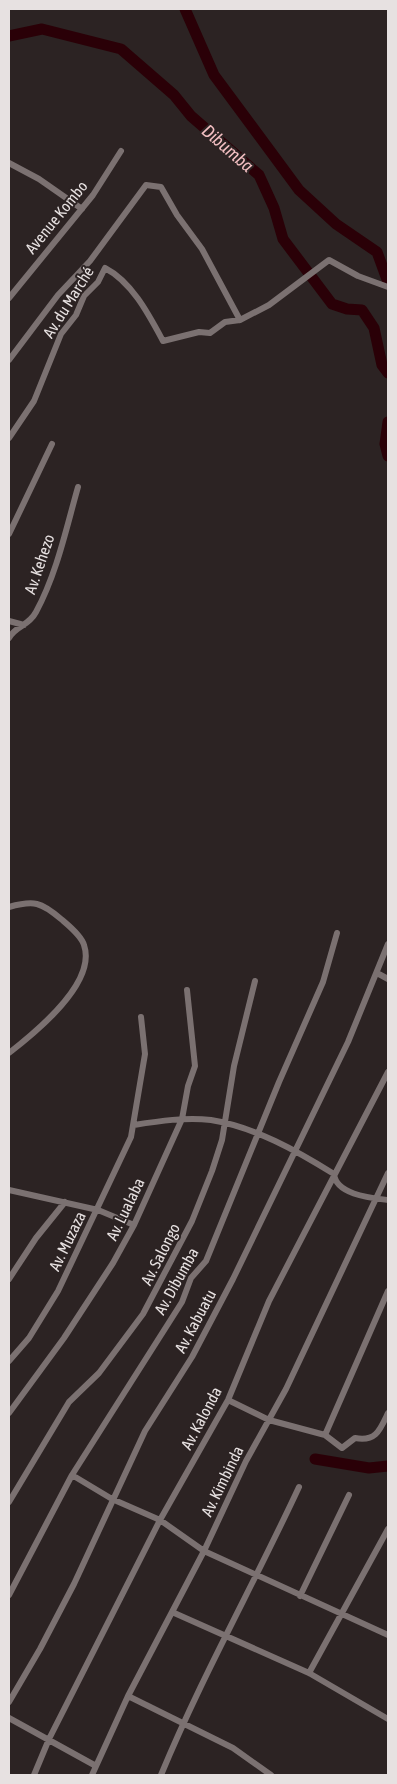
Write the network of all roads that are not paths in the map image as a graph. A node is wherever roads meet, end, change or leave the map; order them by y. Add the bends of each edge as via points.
1 (121, 151) dead end
2 (9, 163) edge
3 (82, 208) junction
4 (386, 286) edge
5 (9, 298) edge
6 (240, 320) junction
7 (9, 360) edge
8 (9, 438) edge
9 (52, 444) dead end
10 (78, 486) dead end
11 (9, 534) edge
12 (9, 621) edge
13 (25, 626) junction
14 (9, 638) edge
15 (9, 907) edge
16 (337, 933) dead end
17 (388, 944) edge
18 (377, 974) junction
19 (388, 979) edge
20 (255, 981) dead end
21 (187, 990) dead end
22 (141, 1017) dead end
23 (9, 1053) edge
24 (388, 1072) edge
25 (182, 1120) junction
26 (224, 1123) junction
27 (134, 1125) junction
28 (258, 1134) junction
29 (295, 1152) junction
30 (388, 1173) edge
31 (334, 1174) junction
32 (9, 1190) edge
33 (375, 1198) junction
34 (388, 1200) edge
35 (65, 1202) junction
36 (98, 1210) junction
37 (134, 1225) junction
38 (9, 1279) edge
39 (388, 1292) edge
40 (9, 1362) edge
41 (228, 1400) junction
42 (9, 1413) edge
43 (388, 1413) edge
44 (270, 1420) junction
45 (324, 1434) junction
46 (72, 1475) junction
47 (299, 1487) dead end
48 (349, 1495) dead end
49 (112, 1499) junction
50 (9, 1502) edge
51 (160, 1520) junction
52 (388, 1529) edge
53 (204, 1551) junction
54 (258, 1575) junction
55 (9, 1595) edge
56 (300, 1596) junction
57 (172, 1612) junction
58 (343, 1613) junction
59 (224, 1635) junction
60 (388, 1635) edge
61 (309, 1673) junction
62 (128, 1696) junction
63 (9, 1702) edge
64 (9, 1718) edge
65 (388, 1719) edge
66 (183, 1723) junction
67 (49, 1740) junction
68 (96, 1766) junction
69 (34, 1775) edge
70 (92, 1775) edge
71 (161, 1775) edge
72 (271, 1775) edge

1 - 3 street, Avenue Kombo
2 - 3 street
3 - 5 street, Avenue Kombo
4 - 6 street via 358,276 329,260 269,305
6 - 7 street via 202,249 177,215 166,193 161,186 146,185 90,261 58,296
6 - 8 street, Av. du Marché via 225,322 210,333 199,332 163,341 137,298 113,272 105,268 61,334 34,401
9 - 11 street
10 - 13 street, Av. Kehezo via 53,575 36,613
12 - 13 street
13 - 14 street, Av. Kehezo via 15,629
15 - 23 street via 35,902 53,912 84,944 85,964 83,975 60,1007
16 - 28 street, Av. Dibumba via 323,982
17 - 18 street, Av. Kabuatu
18 - 19 street
18 - 29 street, Av. Kabuatu
20 - 26 street, Av. Salongo
21 - 25 street, Av. Lualaba via 195,1066
22 - 27 street, Av. Muzaza via 145,1054
24 - 31 street, Av. Kalonda
25 - 26 street
25 - 27 street
25 - 37 street, Av. Lualaba
26 - 28 street
26 - 50 street, Av. Salongo via 212,1171 165,1277 116,1353 69,1402
27 - 36 street, Av. Muzaza
28 - 29 street
28 - 46 street, Av. Dibumba via 206,1261 191,1278 182,1302
29 - 31 street
29 - 49 street, Av. Kabuatu via 192,1357 146,1431
30 - 33 street, Av. Kimbinda
31 - 33 street via 345,1188
31 - 41 street, Av. Kalonda via 269,1301
32 - 35 street
33 - 34 street
33 - 44 street, Av. Kimbinda
35 - 36 street
35 - 38 street
36 - 37 street
36 - 40 street, Av. Muzaza via 58,1291 29,1338
37 - 42 street, Av. Lualaba via 64,1338
39 - 45 street
41 - 44 street
41 - 51 street, Av. Kalonda
43 - 45 street via 379,1433 366,1440 355,1438 342,1448
44 - 45 street
44 - 53 street, Av. Kimbinda via 246,1461
46 - 49 street
46 - 55 street, Av. Dibumba
47 - 54 street
48 - 56 street
49 - 51 street
49 - 63 street, Av. Kabuatu via 74,1584
51 - 53 street
51 - 67 street, Av. Kalonda
52 - 58 street
53 - 54 street
53 - 57 street, Av. Kimbinda
54 - 56 street
54 - 59 street
56 - 58 street
57 - 59 street
57 - 62 street, Av. Kimbinda
58 - 60 street
58 - 61 street
59 - 61 street
59 - 66 street
61 - 65 street
62 - 66 street
62 - 68 street, Av. Kimbinda
64 - 67 street
66 - 71 street
66 - 72 street via 233,1748
67 - 68 street
67 - 69 street, Av. Kalonda
68 - 70 street, Av. Kimbinda

